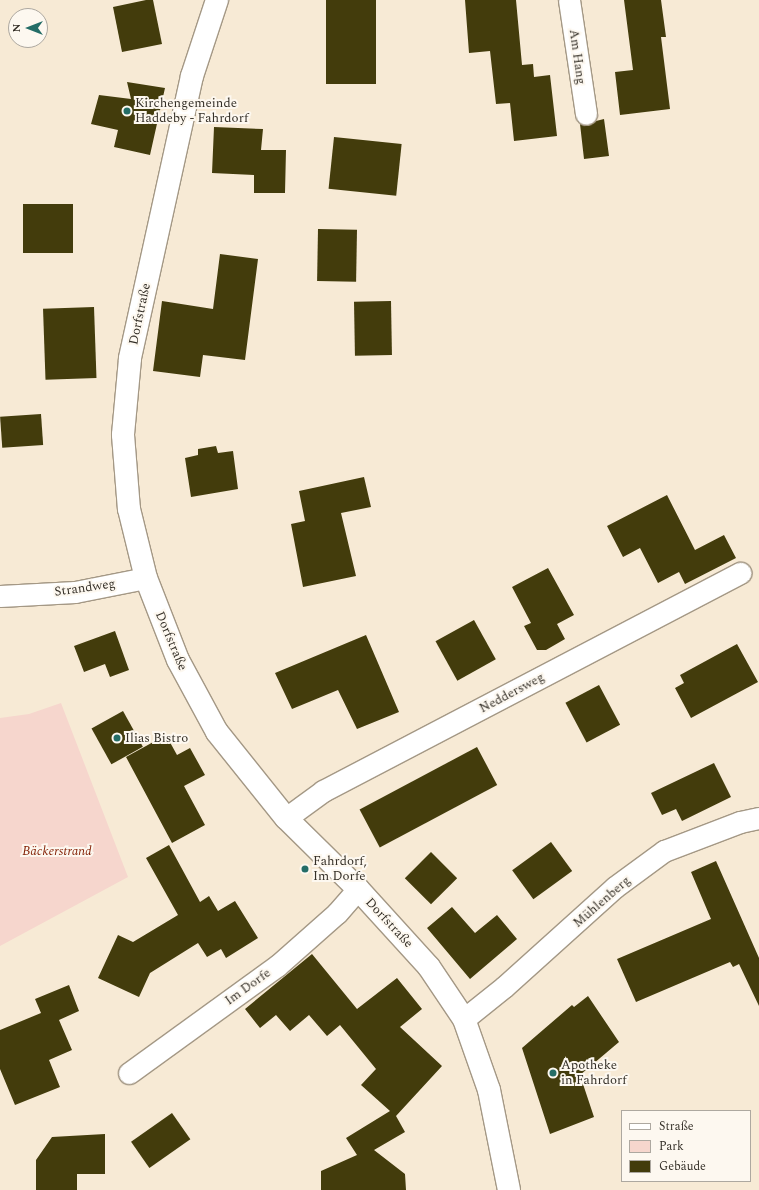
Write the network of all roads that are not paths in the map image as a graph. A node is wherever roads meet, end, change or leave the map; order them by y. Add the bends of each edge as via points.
1 (217, 0) edge
2 (569, 0) edge
3 (586, 114) dead end
4 (740, 573) dead end
5 (146, 578) junction
6 (0, 596) edge
7 (286, 818) junction
8 (759, 818) edge
9 (358, 890) junction
10 (464, 1019) junction
11 (129, 1073) dead end
12 (510, 1190) edge

1 - 5 street, Dorfstraße via 192,76 130,359 123,442 129,509
2 - 3 street, Am Hang
4 - 7 street, Neddersweg via 323,791
5 - 6 street, Strandweg via 75,592
5 - 7 street, Dorfstraße via 178,660 217,732
7 - 9 street, Dorfstraße
8 - 10 street, Mühlenberg via 740,822 664,851 615,887 504,987
9 - 10 street, Dorfstraße via 429,967
9 - 11 street, Im Dorfe via 337,913 277,966
10 - 12 street, Dorfstraße via 489,1090

